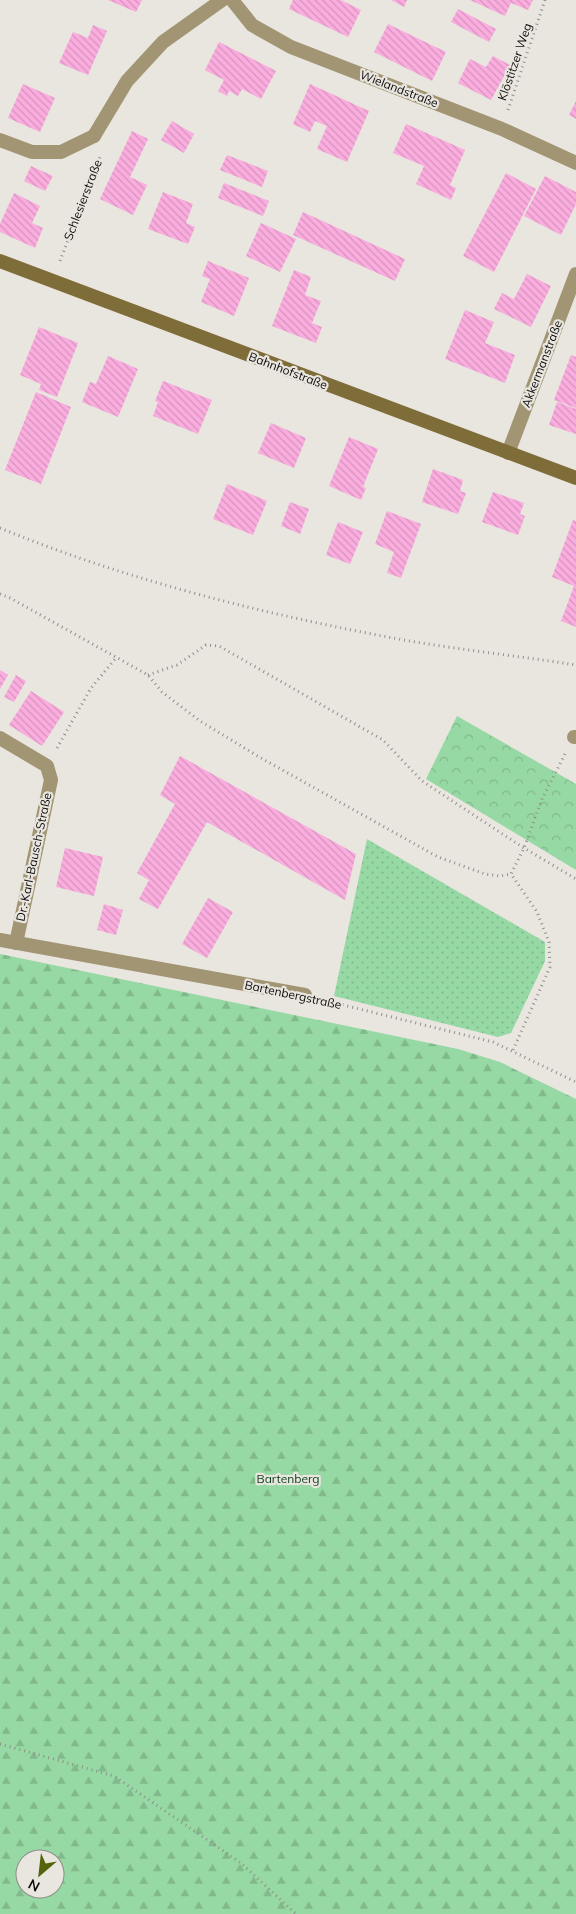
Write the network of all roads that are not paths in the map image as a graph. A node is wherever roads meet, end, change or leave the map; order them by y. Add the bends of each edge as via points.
1 (222, 0) edge
2 (232, 0) edge
3 (0, 140) edge
4 (576, 163) edge
5 (0, 261) edge
6 (576, 274) edge
7 (508, 453) junction
8 (576, 478) edge
9 (0, 738) edge
10 (0, 940) edge
11 (16, 942) junction
12 (306, 996) road end

1 - 3 street, Schlesierstraße via 163,42 127,81 94,136 61,152 32,152
2 - 4 street, Wielandstraße via 252,25 291,47 502,129
5 - 7 main road, Bahnhofstraße
6 - 7 street, Akkermanstraße
7 - 8 main road, Bahnhofstraße
9 - 11 street, Dr.-Karl-Bausch-Straße via 47,766 51,780
10 - 11 street, Bartenbergstraße
11 - 12 street, Bartenbergstraße

